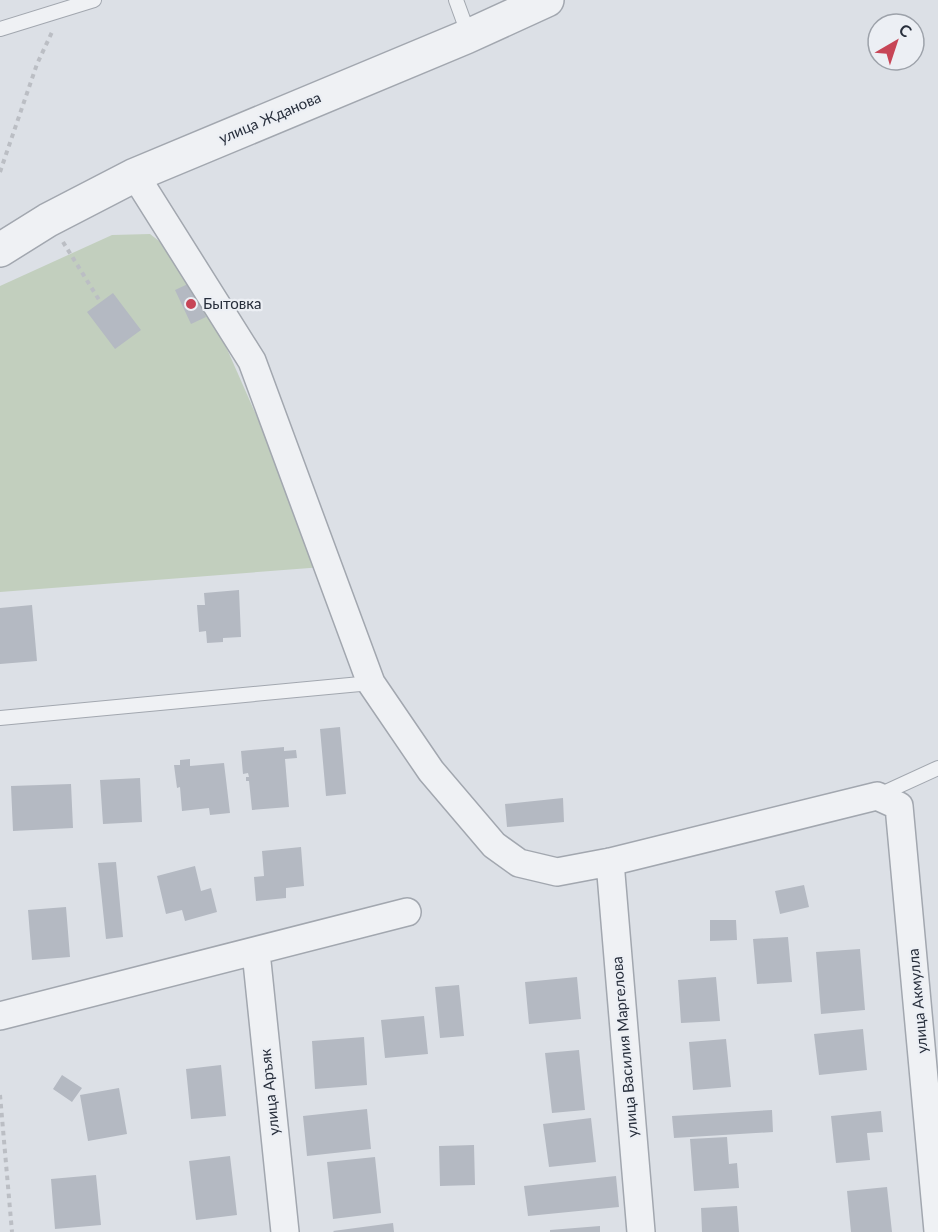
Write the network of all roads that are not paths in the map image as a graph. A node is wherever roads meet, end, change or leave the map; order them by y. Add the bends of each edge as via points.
1 (94, 0) edge
2 (456, 0) edge
3 (547, 0) edge
4 (0, 29) edge
5 (466, 38) junction
6 (135, 175) junction
7 (0, 250) edge
8 (371, 683) junction
9 (0, 718) edge
10 (938, 768) edge
11 (888, 801) junction
12 (610, 862) junction
13 (407, 912) dead end
14 (256, 952) junction
15 (928, 1007) edge
16 (0, 1016) edge
17 (938, 1231) edge
18 (285, 1232) edge
19 (641, 1232) edge

1 - 4 lane
2 - 5 lane
3 - 5 street, улица Жданова
5 - 6 street, улица Жданова
6 - 7 street, улица Жданова
6 - 8 street via 252,361
8 - 9 lane
8 - 12 street via 431,771 494,845 519,863 557,872
10 - 11 lane
11 - 12 street
11 - 15 street, улица Акмулла
12 - 19 street, улица Василия Маргелова
13 - 14 street
14 - 16 street
14 - 18 street, улица Аръяк
15 - 17 street, улица Акмулла

